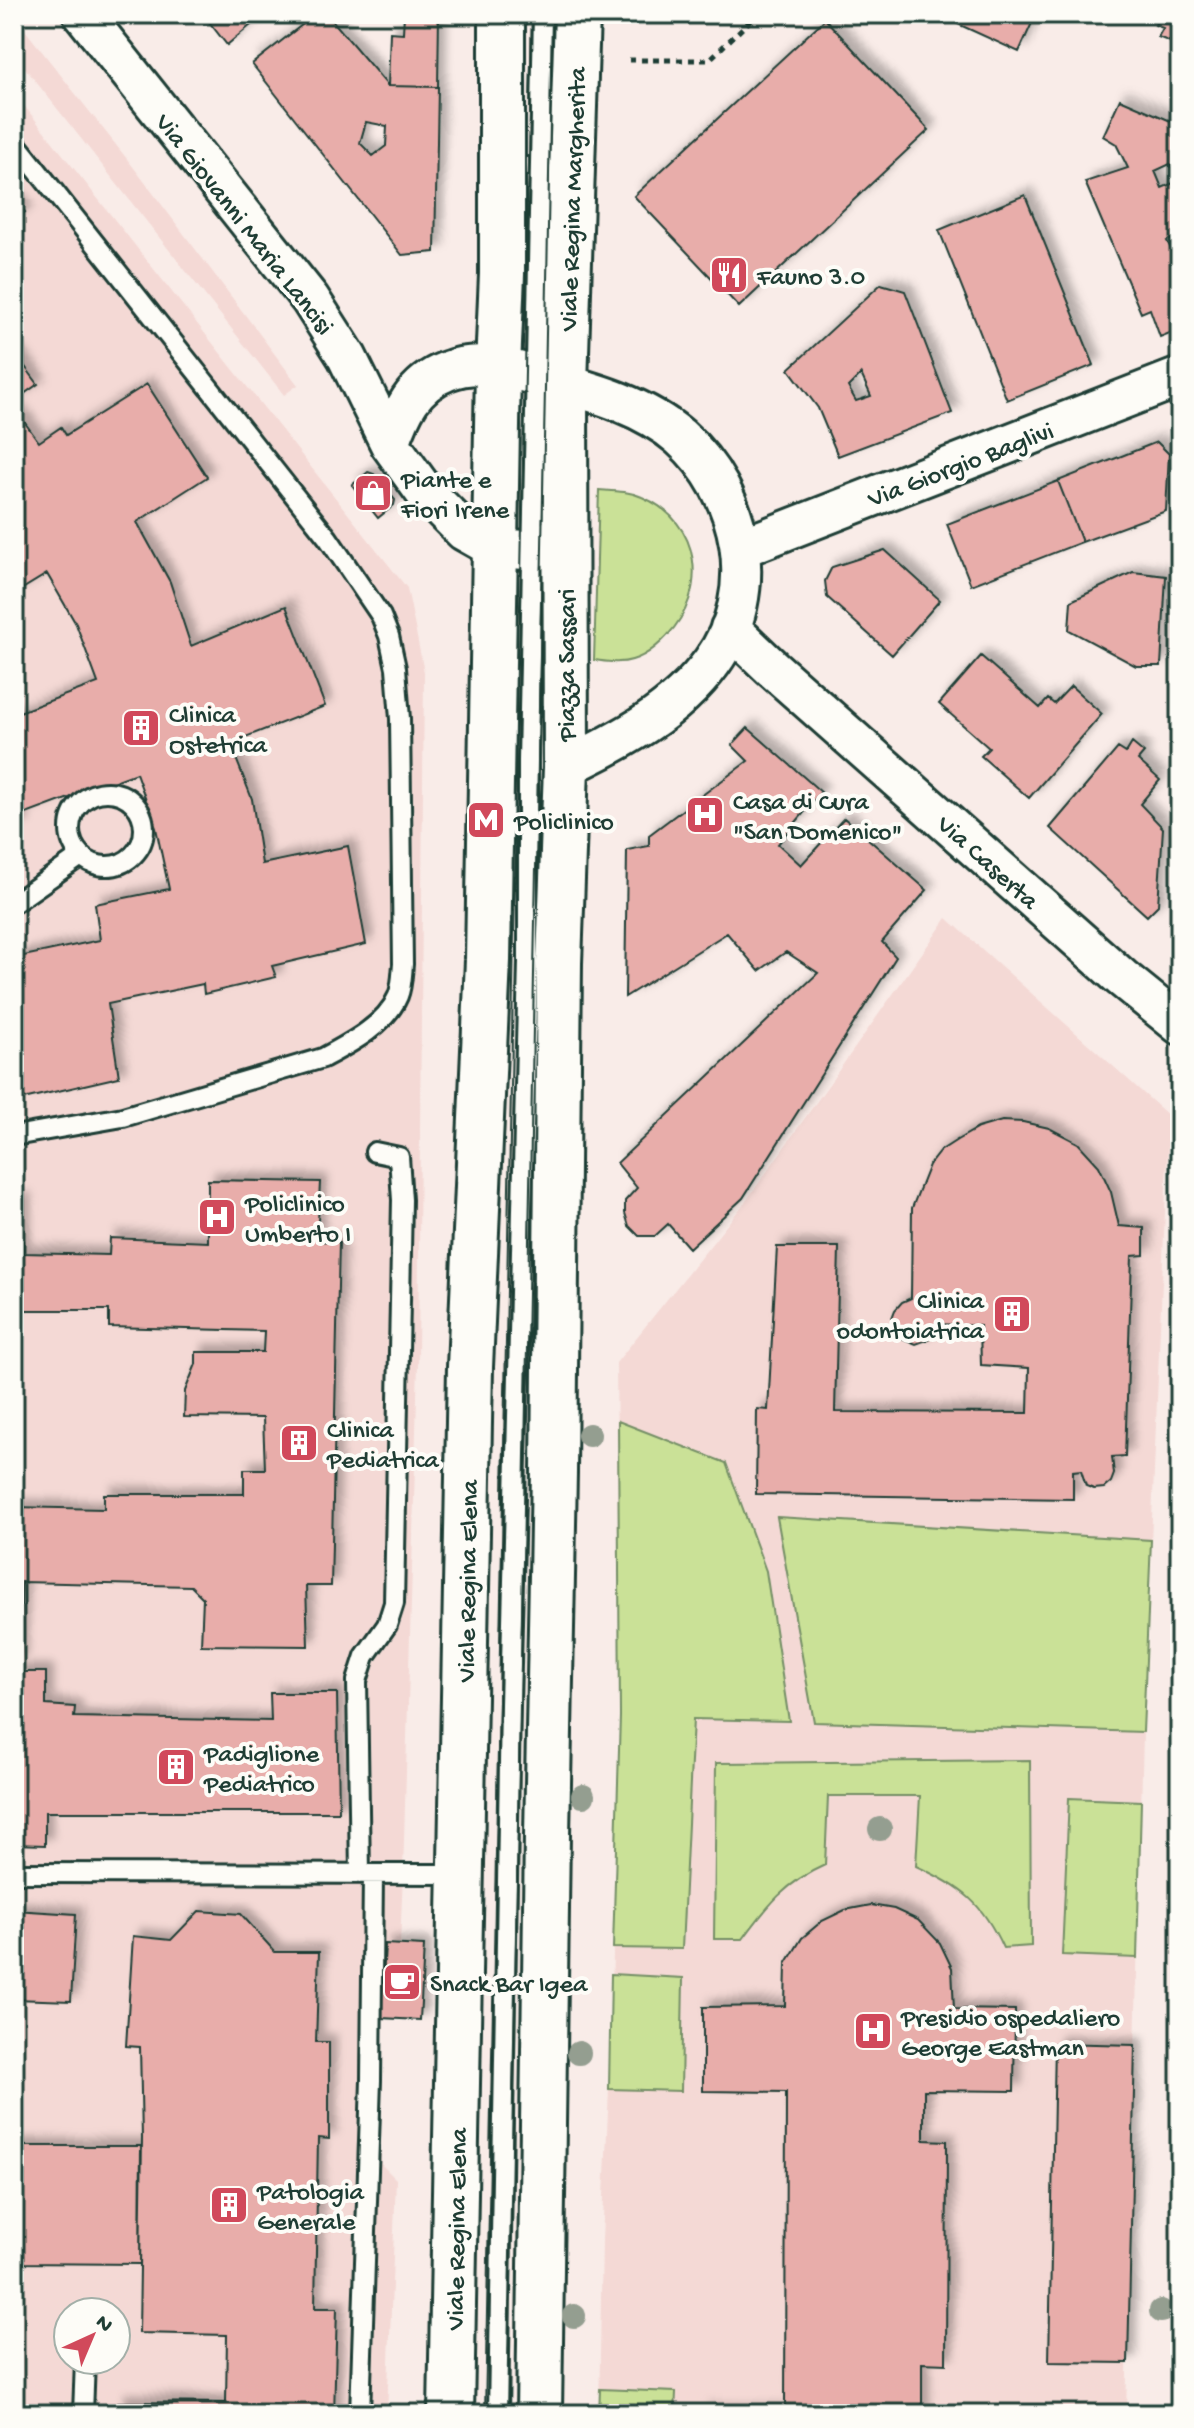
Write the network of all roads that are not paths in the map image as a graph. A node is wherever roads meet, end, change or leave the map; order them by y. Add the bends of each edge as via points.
1 (83, 14) edge
2 (502, 14) edge
3 (543, 14) edge
4 (577, 14) edge
5 (14, 141) edge
6 (533, 376) junction
7 (1180, 377) edge
8 (390, 444) junction
9 (531, 542) junction
10 (741, 548) junction
11 (730, 628) junction
12 (528, 759) junction
13 (81, 856) junction
14 (14, 903) edge
15 (1180, 1025) edge
16 (14, 1136) edge
17 (375, 1152) dead end
18 (14, 1873) edge
19 (366, 1874) junction
20 (461, 1874) junction
21 (84, 2376) edge
22 (83, 2414) edge
23 (360, 2414) edge
24 (451, 2414) edge
25 (498, 2414) edge
26 (539, 2414) edge

1 - 8 street, Via Giovanni Maria Lancisi via 310,299 347,357
2 - 6 main road via 502,274
3 - 6 lane, Viale Regina Margherita
4 - 6 main road, Viale Regina Margherita
5 - 16 lane via 328,538 381,616 396,668 400,719 403,964 392,1007 349,1044 323,1058 123,1117
6 - 8 street, Piazza Sassari via 464,367 447,371 410,397
6 - 9 main road, Piazza Sassari
6 - 9 main road, Piazza Sassari
6 - 10 street, Piazza Sassari via 628,405 680,437 715,482
7 - 10 street, Via Giorgio Baglivi
8 - 9 street via 412,478 477,540
9 - 12 main road, Piazza Sassari
9 - 12 main road, Piazza Sassari
10 - 11 street, Piazza Sassari via 741,589
11 - 12 street, Piazza Sassari via 713,661 692,684 619,741
11 - 15 street, Via Caserta via 1098,958
12 - 20 main road, Viale Regina Elena via 488,960 470,1367
12 - 25 lane, Viale Regina Elena
12 - 26 main road via 559,963
13 - 13 lane via 70,833 76,809 96,794 110,792 132,803 144,835 133,856 113,866
13 - 14 lane
17 - 19 lane via 399,1157 402,1200 394,1603 357,1681
18 - 19 lane
19 - 20 lane
19 - 23 lane via 371,2080
20 - 24 main road, Viale Regina Elena
21 - 22 lane

